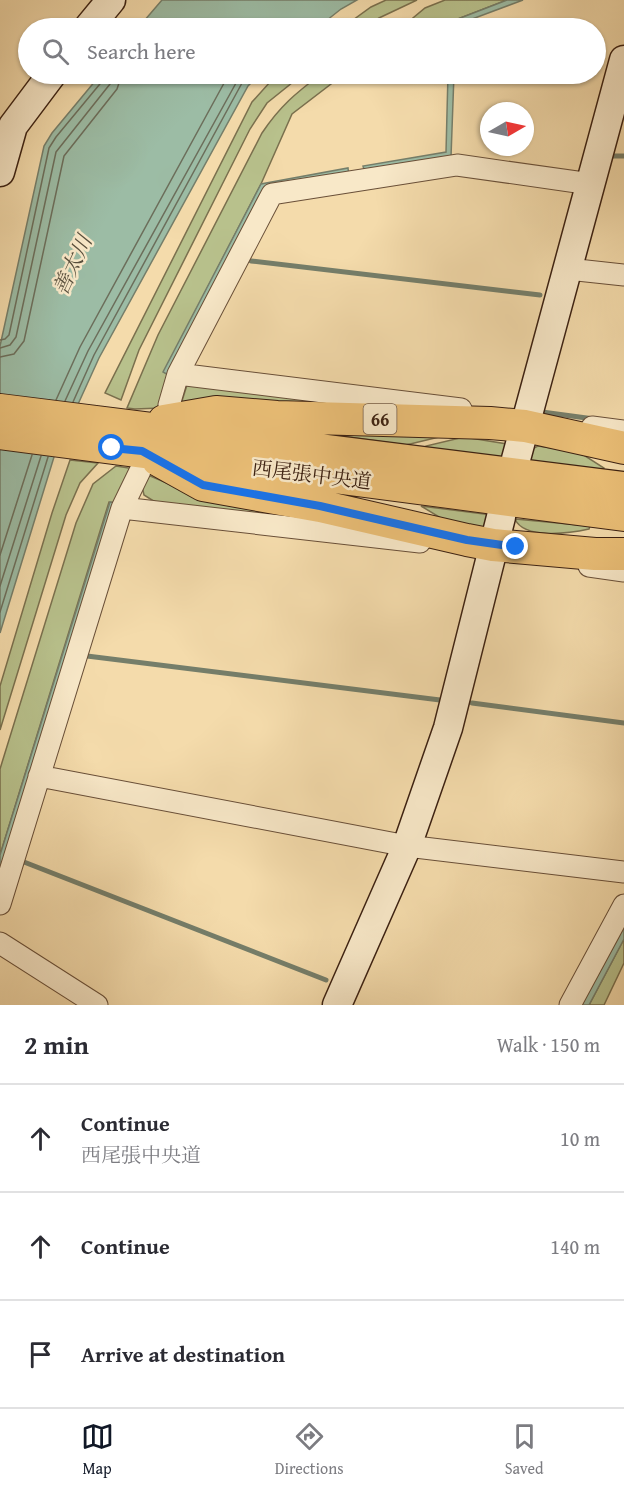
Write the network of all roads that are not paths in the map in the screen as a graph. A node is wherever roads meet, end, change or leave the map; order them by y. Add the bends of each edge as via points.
1 (111, 0) edge
2 (96, 18) edge
3 (624, 60) edge
4 (44, 84) edge
5 (0, 172) edge
6 (591, 184) junction
7 (568, 269) junction
8 (624, 275) edge
9 (178, 374) junction
10 (170, 405) dead end
11 (0, 410) edge
12 (490, 423) junction
13 (525, 426) junction
14 (624, 431) edge
15 (0, 433) edge
16 (96, 434) junction
17 (624, 448) edge
18 (139, 450) junction
19 (516, 459) dead end
20 (624, 488) edge
21 (122, 508) junction
22 (624, 514) edge
23 (495, 538) junction
24 (624, 554) edge
25 (624, 571) edge
26 (39, 776) junction
27 (407, 846) junction
28 (624, 872) edge
29 (0, 904) edge
30 (624, 905) edge
31 (0, 943) edge
32 (97, 1005) edge
33 (337, 1005) edge
34 (570, 1005) edge

1 - 2 street
3 - 6 street
4 - 5 street via 13,126
6 - 7 street
6 - 9 street via 457,165 272,194
7 - 8 street
7 - 13 street
9 - 10 street
9 - 12 street via 466,410
11 - 16 main road, 西尾張中央道 / 66
12 - 13 main road, 66
12 - 18 main road, 66 via 216,412
13 - 14 street
13 - 17 main road, 66
13 - 19 street
15 - 16 main road, 西尾張中央道 / 66
16 - 18 main road, 西尾張中央道 / 66
18 - 20 main road, 西尾張中央道 / 66
18 - 21 street
18 - 22 main road, 西尾張中央道 / 66
18 - 23 main road, 66 via 203,485
21 - 23 street
21 - 26 street
23 - 24 main road, 66 via 595,554
23 - 25 street via 536,559
23 - 27 street via 448,728
26 - 27 street
26 - 29 street
27 - 28 street
27 - 33 street
30 - 34 street
31 - 32 street

